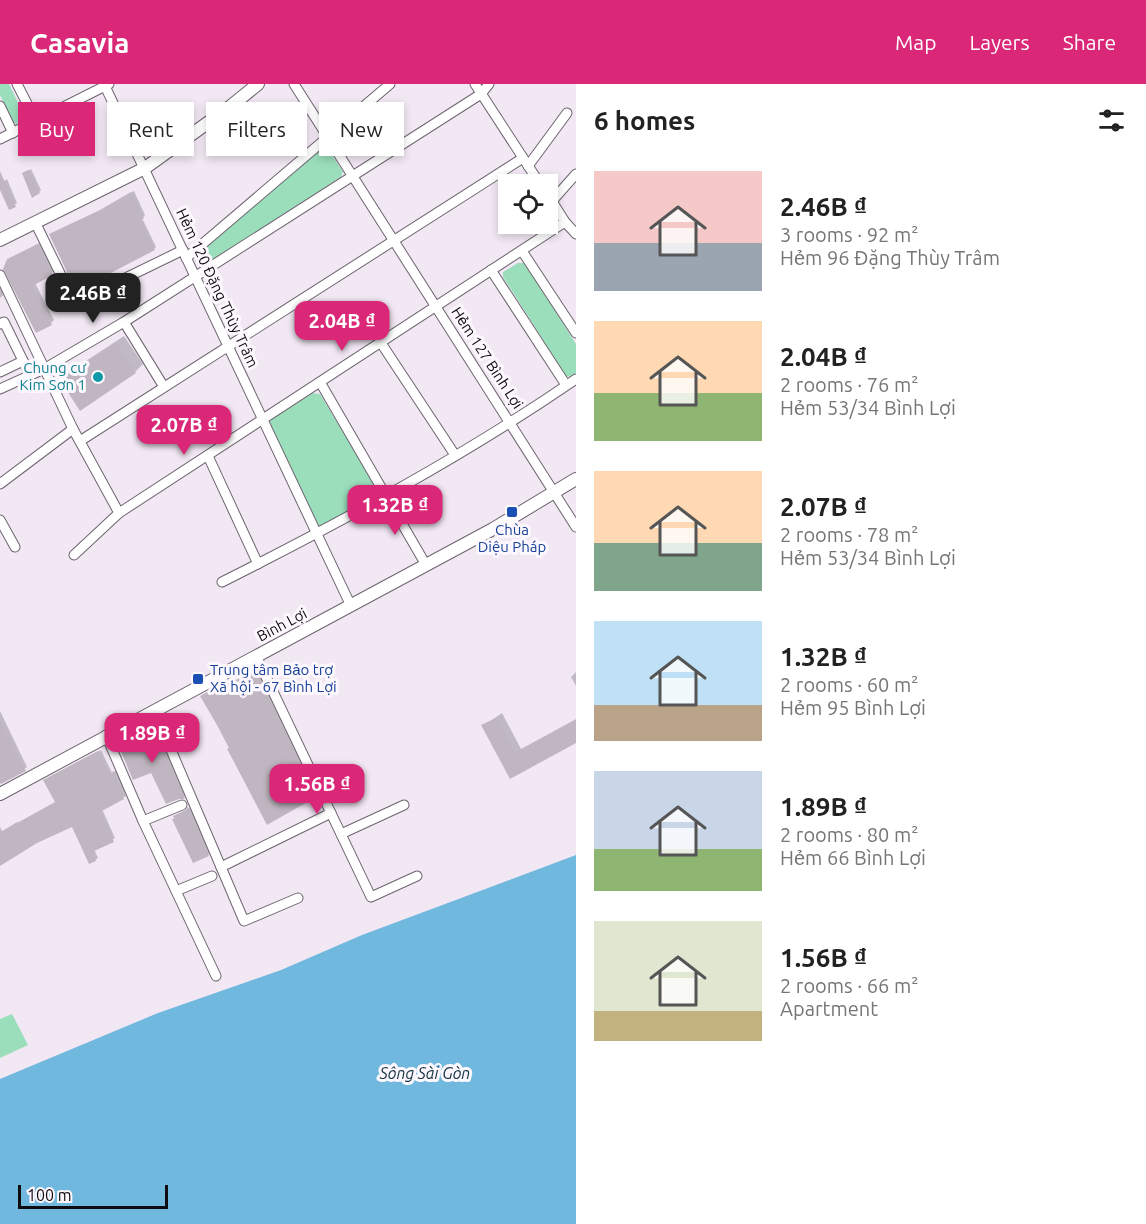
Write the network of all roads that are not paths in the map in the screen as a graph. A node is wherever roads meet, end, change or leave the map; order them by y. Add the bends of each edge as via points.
1 (17, 84) edge
2 (258, 84) edge
3 (294, 84) edge
4 (390, 84) edge
5 (475, 84) edge
6 (489, 84) edge
7 (106, 85) edge
8 (481, 94) junction
9 (26, 102) edge
10 (73, 102) edge
11 (369, 102) edge
12 (0, 106) edge
13 (567, 113) dead end
14 (319, 123) edge
15 (18, 130) edge
16 (13, 133) junction
17 (0, 139) edge
18 (319, 144) edge
19 (340, 156) edge
20 (526, 162) junction
21 (145, 168) junction
22 (534, 174) edge
23 (576, 174) edge
24 (353, 176) junction
25 (558, 191) edge
26 (558, 211) edge
27 (34, 222) junction
28 (565, 222) junction
29 (576, 234) edge
30 (0, 240) edge
31 (394, 241) junction
32 (522, 250) junction
33 (184, 254) junction
34 (491, 270) junction
35 (0, 275) edge
36 (195, 277) junction
37 (105, 288) dead end
38 (76, 306) dead end
39 (436, 306) junction
40 (124, 322) junction
41 (0, 324) edge
42 (576, 333) edge
43 (381, 343) junction
44 (228, 347) junction
45 (23, 361) junction
46 (44, 369) junction
47 (0, 372) edge
48 (30, 375) junction
49 (576, 379) edge
50 (320, 382) junction
51 (566, 385) junction
52 (164, 387) junction
53 (0, 389) edge
54 (263, 420) junction
55 (511, 423) junction
56 (73, 429) junction
57 (80, 441) junction
58 (455, 455) junction
59 (208, 456) junction
60 (576, 479) edge
61 (0, 484) edge
62 (555, 492) junction
63 (387, 494) junction
64 (119, 513) junction
65 (0, 520) edge
66 (576, 527) edge
67 (317, 534) junction
68 (15, 547) dead end
69 (74, 555) dead end
70 (258, 564) junction
71 (426, 565) junction
72 (222, 582) dead end
73 (351, 606) junction
74 (256, 657) junction
75 (154, 710) junction
76 (106, 735) junction
77 (0, 794) edge
78 (182, 805) dead end
79 (404, 805) dead end
80 (331, 813) junction
81 (143, 821) junction
82 (341, 834) junction
83 (221, 867) junction
84 (212, 876) dead end
85 (417, 876) dead end
86 (176, 891) junction
87 (298, 898) dead end
88 (216, 976) dead end

1 - 9 street
2 - 21 street
3 - 14 street, Hẻm 127 Bình Lợi
4 - 11 street
5 - 8 street
6 - 8 street
7 - 10 street
7 - 21 street, Hẻm 120 Đặng Thùy Trâm
8 - 20 street
8 - 24 street
12 - 16 street
13 - 20 street
15 - 16 street
16 - 17 street
18 - 33 street
19 - 24 street, Hẻm 127 Bình Lợi
20 - 22 street
20 - 31 street
21 - 27 street
21 - 33 street, Hẻm 120 Đặng Thùy Trâm
23 - 25 street
24 - 31 street, Hẻm 127 Bình Lợi
24 - 36 street
26 - 28 street
27 - 30 street
27 - 38 street
28 - 29 street
28 - 32 street
31 - 39 street, Hẻm 127 Bình Lợi
31 - 44 street
32 - 34 street
32 - 42 street
33 - 36 street, Hẻm 120 Đặng Thùy Trâm
33 - 37 street
34 - 39 street
34 - 51 street
35 - 46 street
36 - 40 street
36 - 44 street, Hẻm 120 Đặng Thùy Trâm
39 - 43 street
39 - 55 street, Hẻm 127 Bình Lợi
40 - 46 street
40 - 52 street
41 - 45 street via 4,322
43 - 50 street
43 - 58 street
44 - 52 street
44 - 54 street, Hẻm 120 Đặng Thùy Trâm
45 - 47 street
45 - 48 street
46 - 48 street
46 - 56 street
48 - 53 street
49 - 51 street
50 - 54 street
50 - 63 street
51 - 55 street
52 - 57 street
54 - 59 street
54 - 67 street, Hẻm 120 Đặng Thùy Trâm
55 - 58 street
55 - 62 street, Hẻm 127 Bình Lợi
56 - 57 street
56 - 61 street
57 - 64 street
58 - 63 street
59 - 64 street
59 - 70 street
60 - 62 street, Bình Lợi
62 - 66 street, Hẻm 127 Bình Lợi
62 - 71 street, Bình Lợi
63 - 67 street
63 - 71 street
64 - 69 street
65 - 68 street
67 - 70 street
67 - 73 street, Hẻm 120 Đặng Thùy Trâm
70 - 72 street
71 - 73 street, Bình Lợi
73 - 74 street, Bình Lợi
74 - 75 street, Bình Lợi
74 - 80 street
75 - 76 street, Bình Lợi
75 - 83 street
76 - 77 street, Bình Lợi
76 - 81 street
78 - 81 street
79 - 82 street
80 - 82 street
80 - 83 street
81 - 86 street
82 - 85 street via 371,897
83 - 87 street via 244,921
84 - 86 street
86 - 88 street

